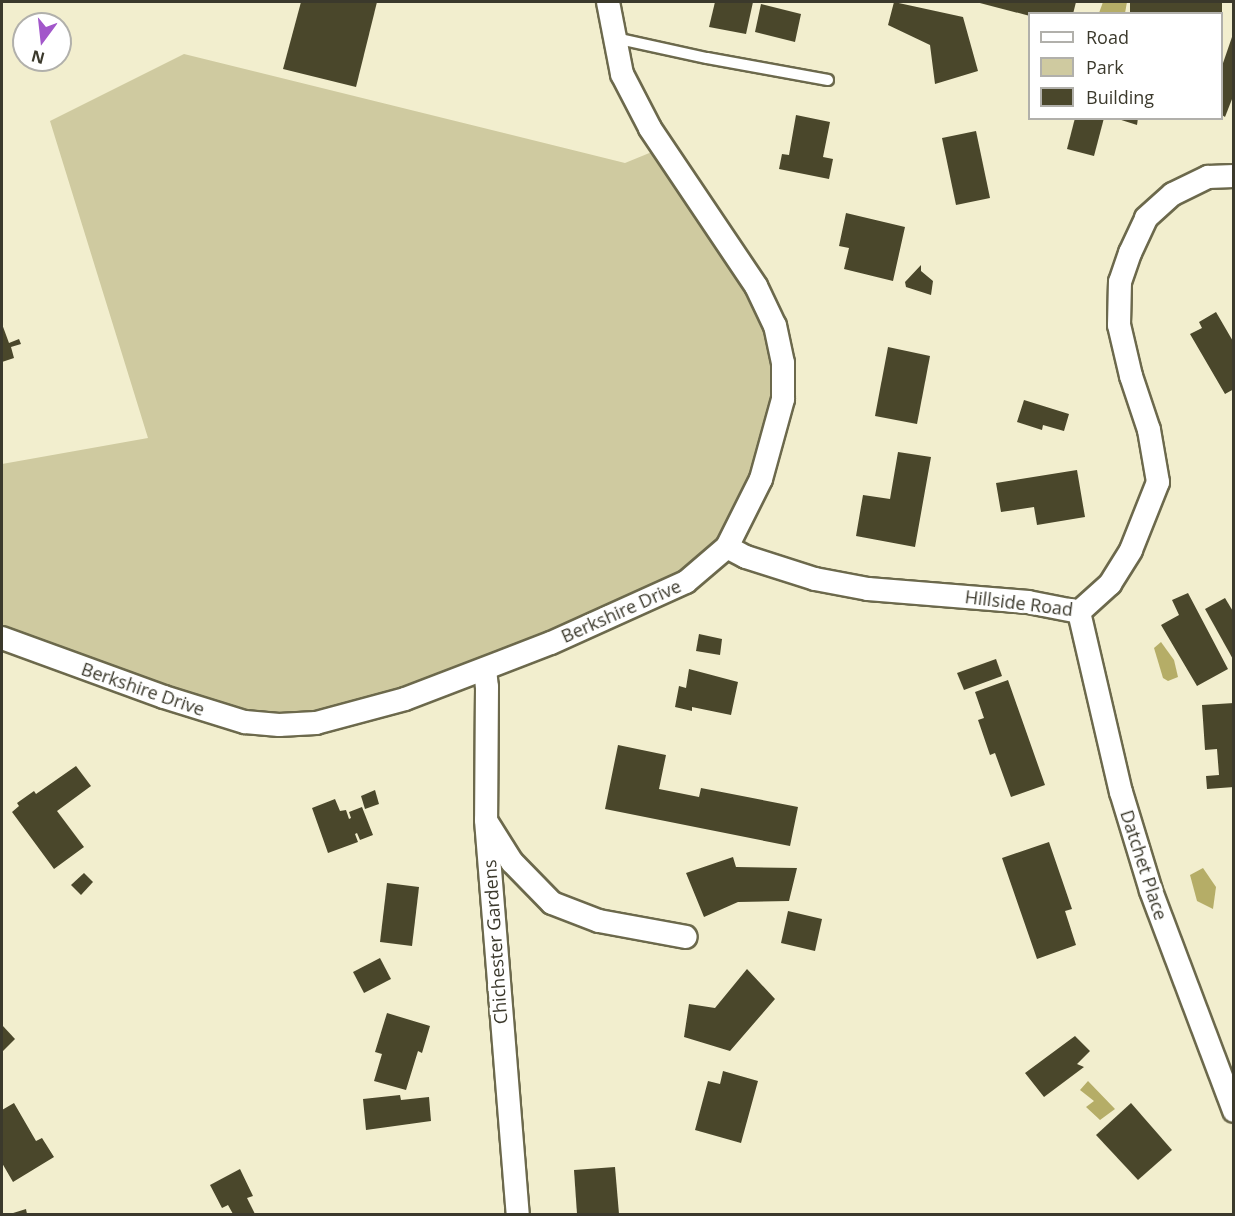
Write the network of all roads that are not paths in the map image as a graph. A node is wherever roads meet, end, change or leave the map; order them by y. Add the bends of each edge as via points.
1 (608, 2) edge
2 (615, 38) junction
3 (828, 80) dead end
4 (1233, 176) edge
5 (726, 546) junction
6 (1079, 612) junction
7 (2, 638) edge
8 (485, 669) junction
9 (486, 820) junction
10 (686, 937) dead end
11 (1233, 1111) edge
12 (518, 1215) edge

1 - 2 street, Berkshire Drive
2 - 3 lane
2 - 5 street, Berkshire Drive via 622,75 650,128 756,286 776,326 783,363 783,399 761,479
4 - 6 street, Hillside Road via 1208,177 1173,194 1146,218 1130,253 1120,282 1119,326 1149,430 1158,482 1135,540 1110,584
5 - 6 street, Hillside Road via 746,557 815,579 868,590 1028,602
5 - 8 street, Berkshire Drive via 686,582
6 - 11 street, Datchet Place via 1106,731 1151,891
7 - 8 street, Berkshire Drive via 164,697 245,722 279,725 316,723
8 - 9 street, Chichester Gardens
9 - 10 street via 512,862 552,903 599,921
9 - 12 street, Chichester Gardens

